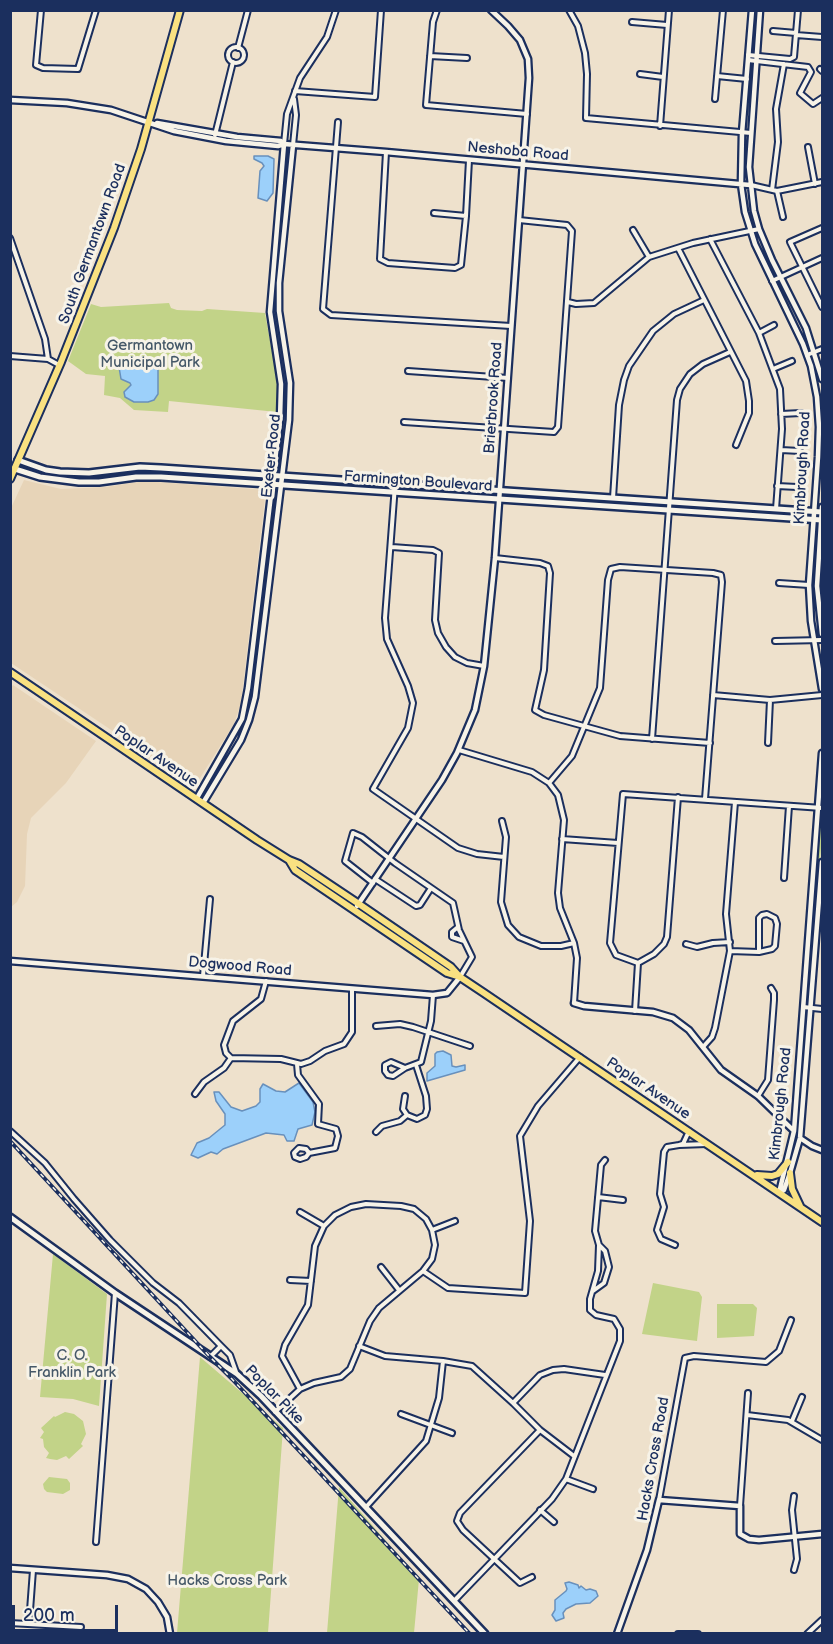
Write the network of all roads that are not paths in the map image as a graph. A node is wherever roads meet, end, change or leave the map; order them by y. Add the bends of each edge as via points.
1 (41, 10) edge
2 (96, 10) edge
3 (180, 10) edge
4 (248, 10) edge
5 (336, 10) edge
6 (381, 10) edge
7 (437, 10) edge
8 (491, 10) edge
9 (569, 10) edge
10 (669, 10) edge
11 (723, 10) edge
12 (752, 10) edge
13 (760, 10) edge
14 (798, 10) edge
15 (632, 22) dead end
16 (668, 25) junction
17 (773, 31) dead end
18 (796, 34) junction
19 (822, 37) edge
20 (238, 48) junction
21 (430, 56) junction
22 (748, 57) junction
23 (467, 58) dead end
24 (757, 58) junction
25 (233, 63) junction
26 (784, 64) junction
27 (640, 74) dead end
28 (717, 76) junction
29 (663, 77) junction
30 (747, 79) junction
31 (295, 91) junction
32 (293, 99) junction
33 (715, 99) dead end
34 (822, 99) edge
35 (10, 100) edge
36 (527, 114) junction
37 (152, 122) junction
38 (338, 122) dead end
39 (660, 126) junction
40 (742, 133) junction
41 (751, 133) junction
42 (215, 136) junction
43 (284, 144) junction
44 (293, 145) junction
45 (808, 147) dead end
46 (336, 149) junction
47 (386, 152) junction
48 (469, 160) junction
49 (523, 165) junction
50 (822, 182) edge
51 (741, 184) junction
52 (815, 184) junction
53 (750, 185) junction
54 (775, 190) junction
55 (434, 213) dead end
56 (466, 216) junction
57 (783, 217) dead end
58 (519, 220) junction
59 (822, 228) edge
60 (759, 229) junction
61 (633, 230) dead end
62 (750, 231) junction
63 (11, 239) edge
64 (710, 240) junction
65 (678, 248) junction
66 (650, 257) junction
67 (822, 258) edge
68 (802, 267) junction
69 (780, 277) junction
70 (772, 281) junction
71 (704, 300) junction
72 (568, 302) junction
73 (822, 307) edge
74 (774, 325) dead end
75 (512, 326) junction
76 (759, 333) junction
77 (822, 349) edge
78 (730, 351) junction
79 (815, 352) junction
80 (807, 355) junction
81 (10, 356) edge
82 (48, 359) junction
83 (792, 361) dead end
84 (60, 365) junction
85 (772, 369) junction
86 (408, 371) dead end
87 (508, 378) junction
88 (822, 379) edge
89 (820, 399) edge
90 (801, 413) dead end
91 (782, 414) junction
92 (404, 422) dead end
93 (504, 430) junction
94 (736, 445) dead end
95 (781, 450) junction
96 (800, 451) dead end
97 (10, 459) edge
98 (18, 460) junction
99 (13, 468) edge
100 (167, 468) junction
101 (204, 470) junction
102 (148, 472) junction
103 (273, 475) junction
104 (282, 476) junction
105 (10, 479) edge
106 (189, 479) junction
107 (203, 480) junction
108 (272, 485) junction
109 (281, 485) junction
110 (395, 485) junction
111 (777, 486) junction
112 (797, 487) dead end
113 (499, 491) junction
114 (395, 493) junction
115 (613, 498) junction
116 (499, 499) junction
117 (670, 502) junction
118 (613, 506) junction
119 (776, 509) junction
120 (669, 510) junction
121 (822, 510) edge
122 (814, 512) junction
123 (813, 520) junction
124 (822, 520) edge
125 (392, 547) junction
126 (495, 558) junction
127 (821, 565) edge
128 (665, 570) junction
129 (779, 583) dead end
130 (809, 585) junction
131 (822, 634) edge
132 (822, 640) edge
133 (815, 641) junction
134 (775, 642) dead end
135 (484, 666) junction
136 (10, 672) edge
137 (822, 689) edge
138 (822, 695) edge
139 (713, 696) junction
140 (770, 700) junction
141 (585, 726) junction
142 (652, 739) junction
143 (710, 743) junction
144 (768, 743) dead end
145 (459, 750) junction
146 (822, 753) edge
147 (549, 783) junction
148 (678, 796) junction
149 (705, 799) junction
150 (200, 800) junction
151 (735, 802) junction
152 (789, 806) junction
153 (820, 808) edge
154 (416, 820) junction
155 (502, 821) dead end
156 (562, 839) junction
157 (618, 843) junction
158 (504, 857) junction
159 (389, 859) junction
160 (289, 860) junction
161 (822, 862) edge
162 (784, 878) dead end
163 (374, 881) junction
164 (431, 888) junction
165 (210, 899) dead end
166 (359, 904) junction
167 (354, 910) junction
168 (458, 927) junction
169 (464, 941) junction
170 (730, 942) junction
171 (574, 943) junction
172 (686, 944) dead end
173 (730, 951) junction
174 (759, 952) junction
175 (10, 961) edge
176 (638, 963) junction
177 (203, 976) junction
178 (460, 978) junction
179 (266, 981) junction
180 (771, 988) dead end
181 (352, 989) junction
182 (433, 995) junction
183 (574, 1004) joint
184 (803, 1007) junction
185 (811, 1008) junction
186 (822, 1009) edge
187 (634, 1011) junction
188 (376, 1026) dead end
189 (428, 1032) junction
190 (471, 1046) dead end
191 (702, 1047) junction
192 (231, 1058) junction
193 (580, 1058) junction
194 (297, 1064) junction
195 (416, 1065) junction
196 (405, 1068) junction
197 (195, 1094) dead end
198 (405, 1096) dead end
199 (758, 1096) junction
200 (407, 1115) junction
201 (10, 1131) edge
202 (689, 1131) junction
203 (794, 1131) junction
204 (376, 1132) dead end
205 (800, 1138) junction
206 (708, 1144) junction
207 (679, 1145) junction
208 (822, 1150) edge
209 (309, 1153) dead end
210 (605, 1160) dead end
211 (788, 1162) junction
212 (790, 1173) junction
213 (754, 1174) junction
214 (779, 1193) junction
215 (598, 1197) junction
216 (623, 1200) dead end
217 (800, 1206) junction
218 (300, 1212) dead end
219 (10, 1216) edge
220 (455, 1221) dead end
221 (822, 1221) edge
222 (324, 1226) junction
223 (432, 1230) junction
224 (599, 1245) junction
225 (675, 1245) dead end
226 (381, 1267) dead end
227 (423, 1271) junction
228 (290, 1280) dead end
229 (311, 1281) junction
230 (399, 1290) junction
231 (593, 1291) junction
232 (115, 1293) junction
233 (790, 1320) dead end
234 (221, 1346) junction
235 (359, 1346) junction
236 (210, 1357) junction
237 (443, 1361) junction
238 (237, 1374) junction
239 (605, 1375) junction
240 (300, 1389) junction
241 (748, 1393) dead end
242 (802, 1397) dead end
243 (513, 1402) junction
244 (275, 1412) junction
245 (401, 1414) dead end
246 (747, 1415) junction
247 (792, 1421) junction
248 (431, 1425) junction
249 (540, 1430) junction
250 (452, 1433) dead end
251 (822, 1440) edge
252 (574, 1456) junction
253 (566, 1479) junction
254 (593, 1489) dead end
255 (794, 1496) dead end
256 (659, 1500) junction
257 (740, 1506) junction
258 (366, 1507) junction
259 (540, 1510) junction
260 (554, 1522) dead end
261 (822, 1534) edge
262 (795, 1537) junction
263 (96, 1542) dead end
264 (494, 1558) junction
265 (10, 1568) edge
266 (33, 1570) junction
267 (794, 1570) dead end
268 (532, 1577) dead end
269 (455, 1600) junction
270 (822, 1620) edge
271 (10, 1623) edge
272 (29, 1624) junction
273 (81, 1627) dead end
274 (170, 1634) edge
275 (485, 1634) edge
276 (617, 1634) edge
277 (678, 1634) edge
278 (698, 1634) edge
279 (807, 1634) edge

1 - 2 street via 36,65 78,69
3 - 37 main road, South Germantown Road
4 - 20 street
5 - 31 street, Exeter Road via 327,37
6 - 31 street via 375,97
7 - 21 street
8 - 36 street, Brierbrook Road via 520,40 528,59
9 - 39 street via 585,53 586,118
10 - 16 street
11 - 28 street
12 - 22 street, Kimbrough Road
13 - 24 street
14 - 18 street
15 - 16 street
16 - 29 street
17 - 18 street
18 - 19 street
18 - 24 street via 793,58
20 - 25 street via 243,57
20 - 25 street via 228,52
21 - 23 street
21 - 36 street via 426,105
22 - 24 street
22 - 30 street, Kimbrough Road
24 - 26 street
24 - 41 street
25 - 42 street
26 - 34 street via 810,68 800,93 813,104
26 - 54 street via 776,109
27 - 29 street
28 - 30 street
28 - 33 street
29 - 39 street
30 - 40 street, Kimbrough Road
31 - 32 street, Exeter Road
32 - 43 street, Exeter Road
32 - 44 street, Exeter Road
35 - 37 street, Neshoba Road via 78,104
36 - 49 street, Brierbrook Road
37 - 42 street, Neshoba Road via 174,130
37 - 84 main road, South Germantown Road via 100,268
38 - 46 street
39 - 40 street
40 - 41 street
40 - 51 street, Kimbrough Road
41 - 53 street
42 - 43 street, Neshoba Road
43 - 44 street, Neshoba Road
43 - 103 street, Exeter Road via 270,303 281,384
44 - 46 street, Neshoba Road
44 - 104 street, Exeter Road via 279,283 279,311 290,383
45 - 52 street
46 - 47 street, Neshoba Road
46 - 75 street via 323,309 331,315
47 - 48 street, Neshoba Road
47 - 56 street via 380,259 387,263 455,268 460,265
48 - 49 street, Neshoba Road
48 - 56 street
49 - 51 street, Neshoba Road
49 - 58 street, Brierbrook Road
50 - 52 street
51 - 53 street, Neshoba Road
51 - 62 street, Kimbrough Road
52 - 54 street
53 - 54 street
53 - 60 street
54 - 57 street
55 - 56 street
58 - 72 street via 567,225 573,231
58 - 75 street, Brierbrook Road
59 - 68 street via 790,242
60 - 62 street
60 - 69 street
61 - 66 street
62 - 64 street
62 - 70 street, Kimbrough Road
63 - 82 street via 45,339
64 - 65 street
64 - 76 street
65 - 66 street
65 - 71 street
66 - 72 street via 594,303
67 - 68 street
68 - 69 street
68 - 73 street
69 - 70 street
69 - 79 street
70 - 80 street, Kimbrough Road
71 - 78 street
71 - 115 street via 653,331 629,366 619,405
72 - 93 street via 558,427 554,432
74 - 76 street
75 - 87 street, Brierbrook Road
76 - 85 street
77 - 79 street
78 - 94 street via 746,381 749,401
78 - 117 street via 697,369 680,389
79 - 80 street
79 - 88 street
80 - 89 street, Kimbrough Road
81 - 82 street
82 - 84 street
83 - 85 street
84 - 98 main road, South Germantown Road
85 - 91 street via 780,389
86 - 87 street
87 - 93 street, Brierbrook Road
89 - 122 street, Kimbrough Road
90 - 91 street
91 - 95 street
92 - 93 street
93 - 113 street, Brierbrook Road
95 - 96 street
95 - 111 street
97 - 98 main road
98 - 99 main road, South Germantown Road
98 - 102 main road, Farmington Boulevard via 60,472
99 - 102 main road, Farmington Boulevard via 40,477 99,483
99 - 105 main road, South Germantown Road
100 - 101 main road, Farmington Boulevard
100 - 102 main road, Farmington Boulevard
100 - 106 main road via 169,474
101 - 103 main road, Farmington Boulevard
101 - 107 main road
102 - 106 main road, Farmington Boulevard
103 - 104 main road, Farmington Boulevard
103 - 108 street, Exeter Road
104 - 109 street, Exeter Road
104 - 110 main road, Farmington Boulevard
106 - 107 main road, Farmington Boulevard
107 - 108 main road, Farmington Boulevard
108 - 109 main road, Farmington Boulevard
108 - 150 street, Exeter Road via 242,719
109 - 114 main road, Farmington Boulevard
109 - 150 street, Exeter Road via 253,705 241,740
110 - 113 main road, Farmington Boulevard
110 - 114 street
111 - 112 street
111 - 119 street
113 - 115 main road, Farmington Boulevard
113 - 116 street, Brierbrook Road
114 - 116 main road, Farmington Boulevard
114 - 125 street
115 - 117 main road, Farmington Boulevard
115 - 118 street
116 - 118 main road, Farmington Boulevard
116 - 126 street, Brierbrook Road
117 - 119 main road, Farmington Boulevard
117 - 120 street
118 - 120 main road, Farmington Boulevard
119 - 122 main road, Farmington Boulevard
120 - 123 main road, Farmington Boulevard
120 - 128 street
121 - 122 main road, Farmington Boulevard
121 - 124 street, Kimbrough Road
122 - 123 street, Kimbrough Road
123 - 124 main road, Farmington Boulevard
123 - 130 street, Kimbrough Road
124 - 127 street, Kimbrough Road
125 - 135 street via 439,553 435,620 438,633 456,657
125 - 154 street via 385,618 387,639 413,703 408,728 373,789
126 - 135 street, Brierbrook Road
126 - 141 street via 548,566 544,670 536,710
127 - 131 street, Kimbrough Road via 817,586
128 - 139 street via 721,575
128 - 141 street via 610,569 600,688
128 - 142 street
129 - 130 street
130 - 133 street, Kimbrough Road
132 - 133 street
133 - 134 street
133 - 137 street, Kimbrough Road
135 - 145 street, Brierbrook Road via 475,710
136 - 150 main road, Poplar Avenue
138 - 140 street
139 - 140 street
139 - 143 street
140 - 144 street
141 - 142 street via 620,736
141 - 147 street via 572,756
142 - 143 street
143 - 149 street
145 - 147 street via 532,772
145 - 154 street, Brierbrook Road
146 - 153 street, Kimbrough Road
147 - 156 street via 562,806
148 - 149 street
148 - 157 street via 623,794
148 - 176 street via 667,937 654,954
149 - 151 street
150 - 160 main road, Poplar Avenue
151 - 152 street
151 - 170 street via 726,914
152 - 153 street
152 - 162 street
153 - 184 street, Kimbrough Road
154 - 158 street via 464,850
154 - 159 street, Brierbrook Road
155 - 158 street via 506,837
156 - 157 street
156 - 171 street via 558,893
157 - 176 street via 610,943 618,957
158 - 171 street via 501,902 513,931 541,946
159 - 163 street, Brierbrook Road
159 - 163 street via 353,833 345,861
159 - 164 street
160 - 166 main road, Poplar Avenue
160 - 167 main road, Poplar Avenue via 295,870
161 - 185 street, Kimbrough Road
163 - 164 street via 416,906
163 - 166 street, Brierbrook Road
164 - 168 street via 453,903
165 - 177 street
166 - 167 street, Brierbrook Road
166 - 178 main road, Poplar Avenue via 451,967
167 - 178 main road, Poplar Avenue
168 - 169 street
168 - 169 street via 452,937
169 - 178 street via 472,959
170 - 172 street via 697,947
170 - 173 street
171 - 183 street
173 - 174 street
173 - 191 street via 715,1028
174 - 174 street via 775,946 777,924 770,915 759,918
175 - 177 street, Dogwood Road
176 - 187 street
177 - 179 street, Dogwood Road
178 - 182 street via 447,993
178 - 193 main road, Poplar Avenue
179 - 181 street, Dogwood Road
179 - 192 street via 261,999 233,1022 224,1045
180 - 199 street via 774,1000 768,1080
181 - 182 street, Dogwood Road
181 - 194 street via 352,1032 344,1044
182 - 189 street
183 - 187 street
184 - 185 street
184 - 203 street, Kimbrough Road
185 - 186 street
185 - 205 street, Kimbrough Road
187 - 191 street via 673,1018
188 - 189 street via 400,1024
189 - 190 street
189 - 195 street via 422,1060
191 - 199 street via 721,1070
192 - 194 street via 281,1059
192 - 197 street
193 - 202 main road, Poplar Avenue
193 - 227 street via 538,1106 520,1136 530,1221 525,1293 448,1288
194 - 209 street via 298,1075 319,1104 318,1124 336,1129 338,1136 335,1148
195 - 196 street
195 - 200 street via 427,1109 422,1118
196 - 196 street via 391,1062 385,1068 387,1075 393,1076
198 - 200 street via 403,1109
199 - 203 street
200 - 204 street
201 - 234 street via 45,1163 118,1249
202 - 206 main road, Poplar Avenue
202 - 207 street
203 - 205 street
203 - 211 street, Kimbrough Road
205 - 208 street
205 - 212 street, Kimbrough Road
206 - 207 street
206 - 213 main road, Poplar Avenue
207 - 225 street via 664,1152 660,1194 664,1207 657,1230 661,1239
210 - 215 street via 601,1165
211 - 213 main road via 778,1174
211 - 214 street, Kimbrough Road
212 - 214 street, Kimbrough Road
212 - 217 main road
213 - 214 main road, Poplar Avenue
214 - 217 main road, Poplar Avenue
215 - 216 street
215 - 224 street
217 - 221 main road, Poplar Avenue
218 - 222 street
219 - 232 main road, Poplar Pike
220 - 223 street
222 - 223 street via 335,1215 366,1204 414,1209
222 - 229 street via 315,1246
223 - 227 street via 432,1259
224 - 231 street
224 - 231 street via 609,1267 604,1283
226 - 230 street
227 - 230 street
228 - 229 street
229 - 240 street via 308,1305 282,1356
230 - 235 street via 379,1308
231 - 239 street via 591,1314 614,1318 620,1329 617,1350
232 - 236 main road, Poplar Pike
232 - 263 street
233 - 256 street, Hacks Cross Road via 779,1351 769,1361 685,1358
234 - 236 street
234 - 238 street via 230,1355
235 - 237 street via 385,1356
235 - 240 street via 350,1369 341,1377
236 - 238 main road, Poplar Pike
237 - 243 street via 472,1366
237 - 248 street
238 - 244 main road, Poplar Pike
239 - 243 street via 553,1370 540,1375
239 - 252 street
240 - 244 street
241 - 246 street
242 - 247 street
243 - 249 street
244 - 258 main road, Poplar Pike
245 - 248 street
246 - 247 street
246 - 257 street
247 - 251 street
248 - 250 street
248 - 258 street via 426,1441
249 - 252 street
249 - 264 street via 460,1513 457,1521
252 - 253 street
253 - 254 street
253 - 259 street
255 - 262 street
256 - 257 street
256 - 276 street, Hacks Cross Road via 648,1548
257 - 262 street via 740,1534 759,1540
258 - 269 main road, Poplar Pike
259 - 260 street
259 - 264 street
261 - 262 street
262 - 267 street
264 - 268 street via 520,1583
264 - 269 street
265 - 266 street
266 - 272 street
266 - 274 street via 128,1579 151,1594 164,1612
269 - 275 main road, Poplar Pike
270 - 279 street
271 - 272 street
272 - 273 street
277 - 278 street

